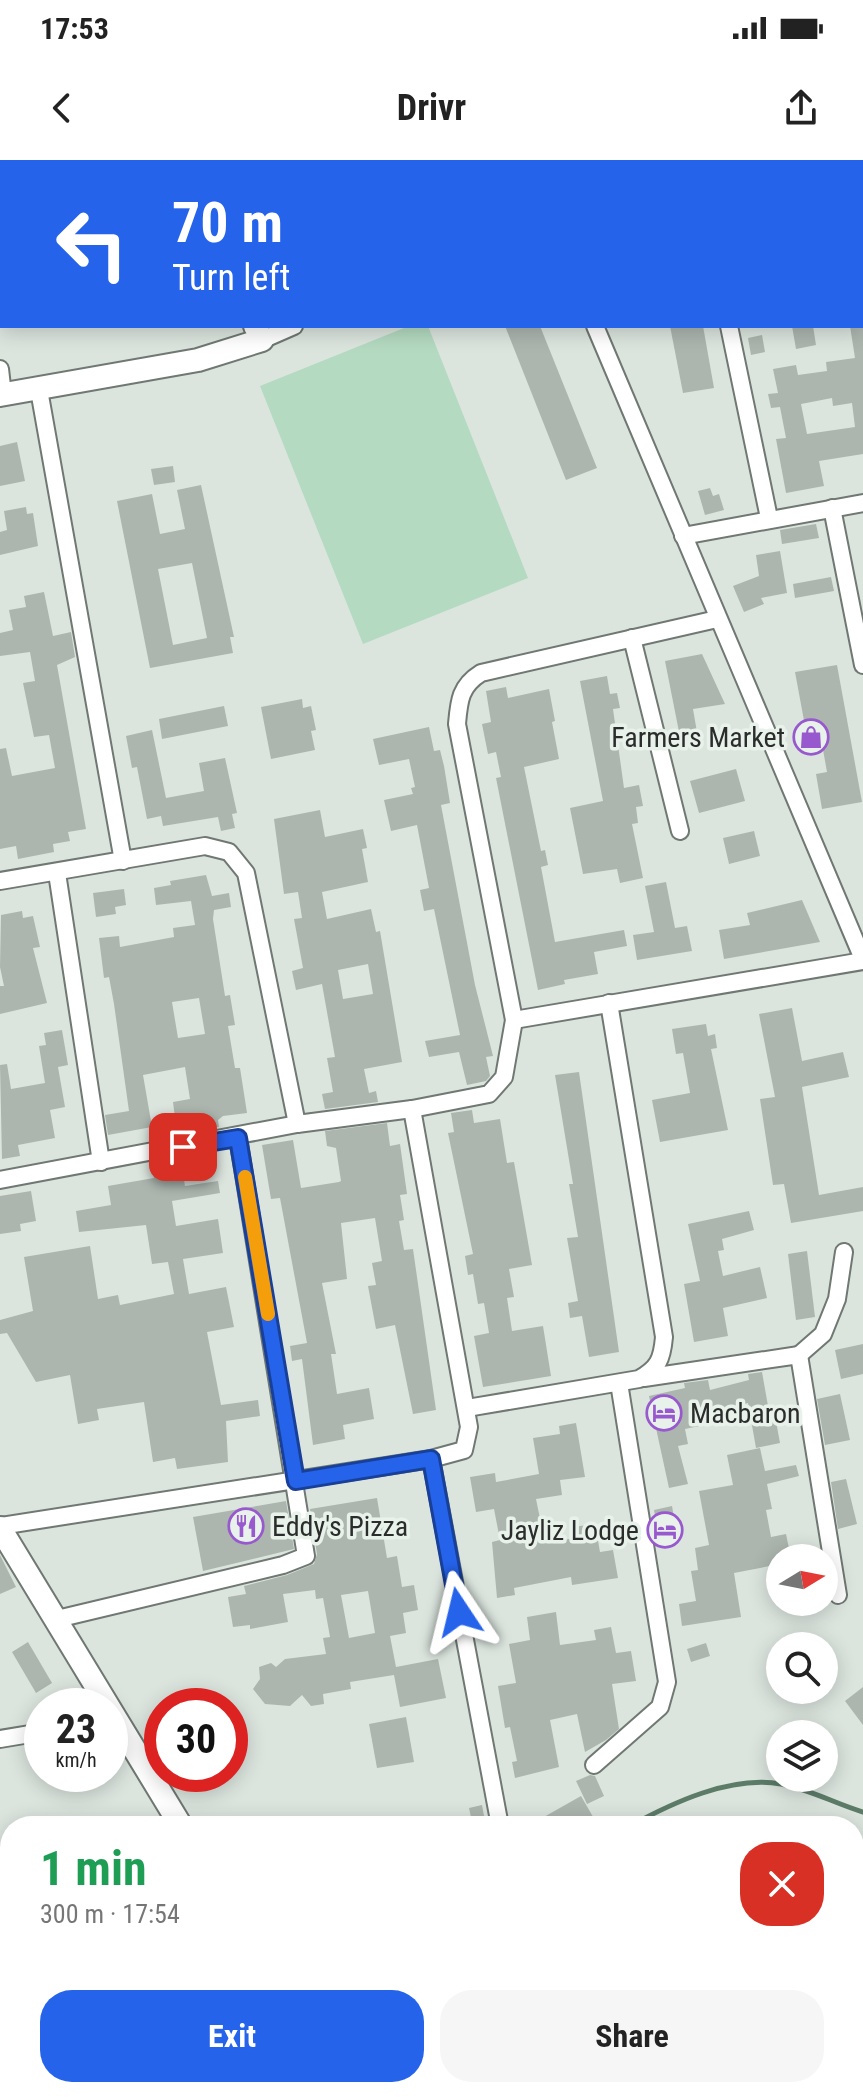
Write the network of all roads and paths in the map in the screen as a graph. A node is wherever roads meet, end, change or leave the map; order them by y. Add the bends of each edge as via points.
1 (284, 328) edge
2 (596, 328) edge
3 (729, 328) edge
4 (259, 333) edge
5 (0, 369) edge
6 (39, 390) junction
7 (2, 395) edge
8 (863, 503) edge
9 (832, 508) junction
10 (769, 518) junction
11 (683, 536) junction
12 (717, 619) junction
13 (632, 638) junction
14 (863, 665) edge
15 (680, 831) dead end
16 (123, 861) junction
17 (57, 873) junction
18 (0, 881) edge
19 (863, 960) edge
20 (609, 1003) junction
21 (514, 1020) junction
22 (412, 1109) junction
23 (297, 1124) junction
24 (238, 1138) junction
25 (101, 1162) junction
26 (0, 1180) edge
27 (844, 1252) dead end
28 (799, 1355) junction
29 (639, 1379) junction
30 (619, 1383) junction
31 (467, 1408) junction
32 (431, 1459) junction
33 (296, 1481) junction
34 (0, 1527) edge
35 (830, 1544) edge
36 (57, 1619) junction
37 (96, 1688) edge
38 (24, 1735) edge
39 (0, 1739) edge
40 (128, 1741) edge
41 (594, 1765) dead end
42 (175, 1816) edge
43 (498, 1816) edge

1 - 4 street
2 - 11 street
3 - 10 street
4 - 6 street via 198,360
5 - 7 street
6 - 7 street
6 - 16 street
8 - 9 street
9 - 10 street
9 - 14 street
10 - 11 street
11 - 12 street
12 - 13 street
12 - 19 street
13 - 15 street
13 - 21 street via 481,673 467,681 460,696 457,724
16 - 17 street
16 - 23 street via 205,846 229,852 246,873
17 - 18 street
17 - 25 street
19 - 20 street
20 - 21 street
20 - 29 street via 664,1337 656,1369
21 - 22 street via 504,1077 489,1094
22 - 23 street
22 - 31 street
23 - 24 street
24 - 25 street
24 - 33 street
25 - 26 street
27 - 28 street via 837,1299 823,1334
28 - 29 street
28 - 35 street
29 - 30 street
30 - 31 street
30 - 41 street via 667,1682 660,1707
31 - 32 street via 464,1450
32 - 33 street
32 - 43 street
33 - 34 street
33 - 36 street via 306,1556
34 - 36 street
36 - 37 street
38 - 39 street
40 - 42 street

